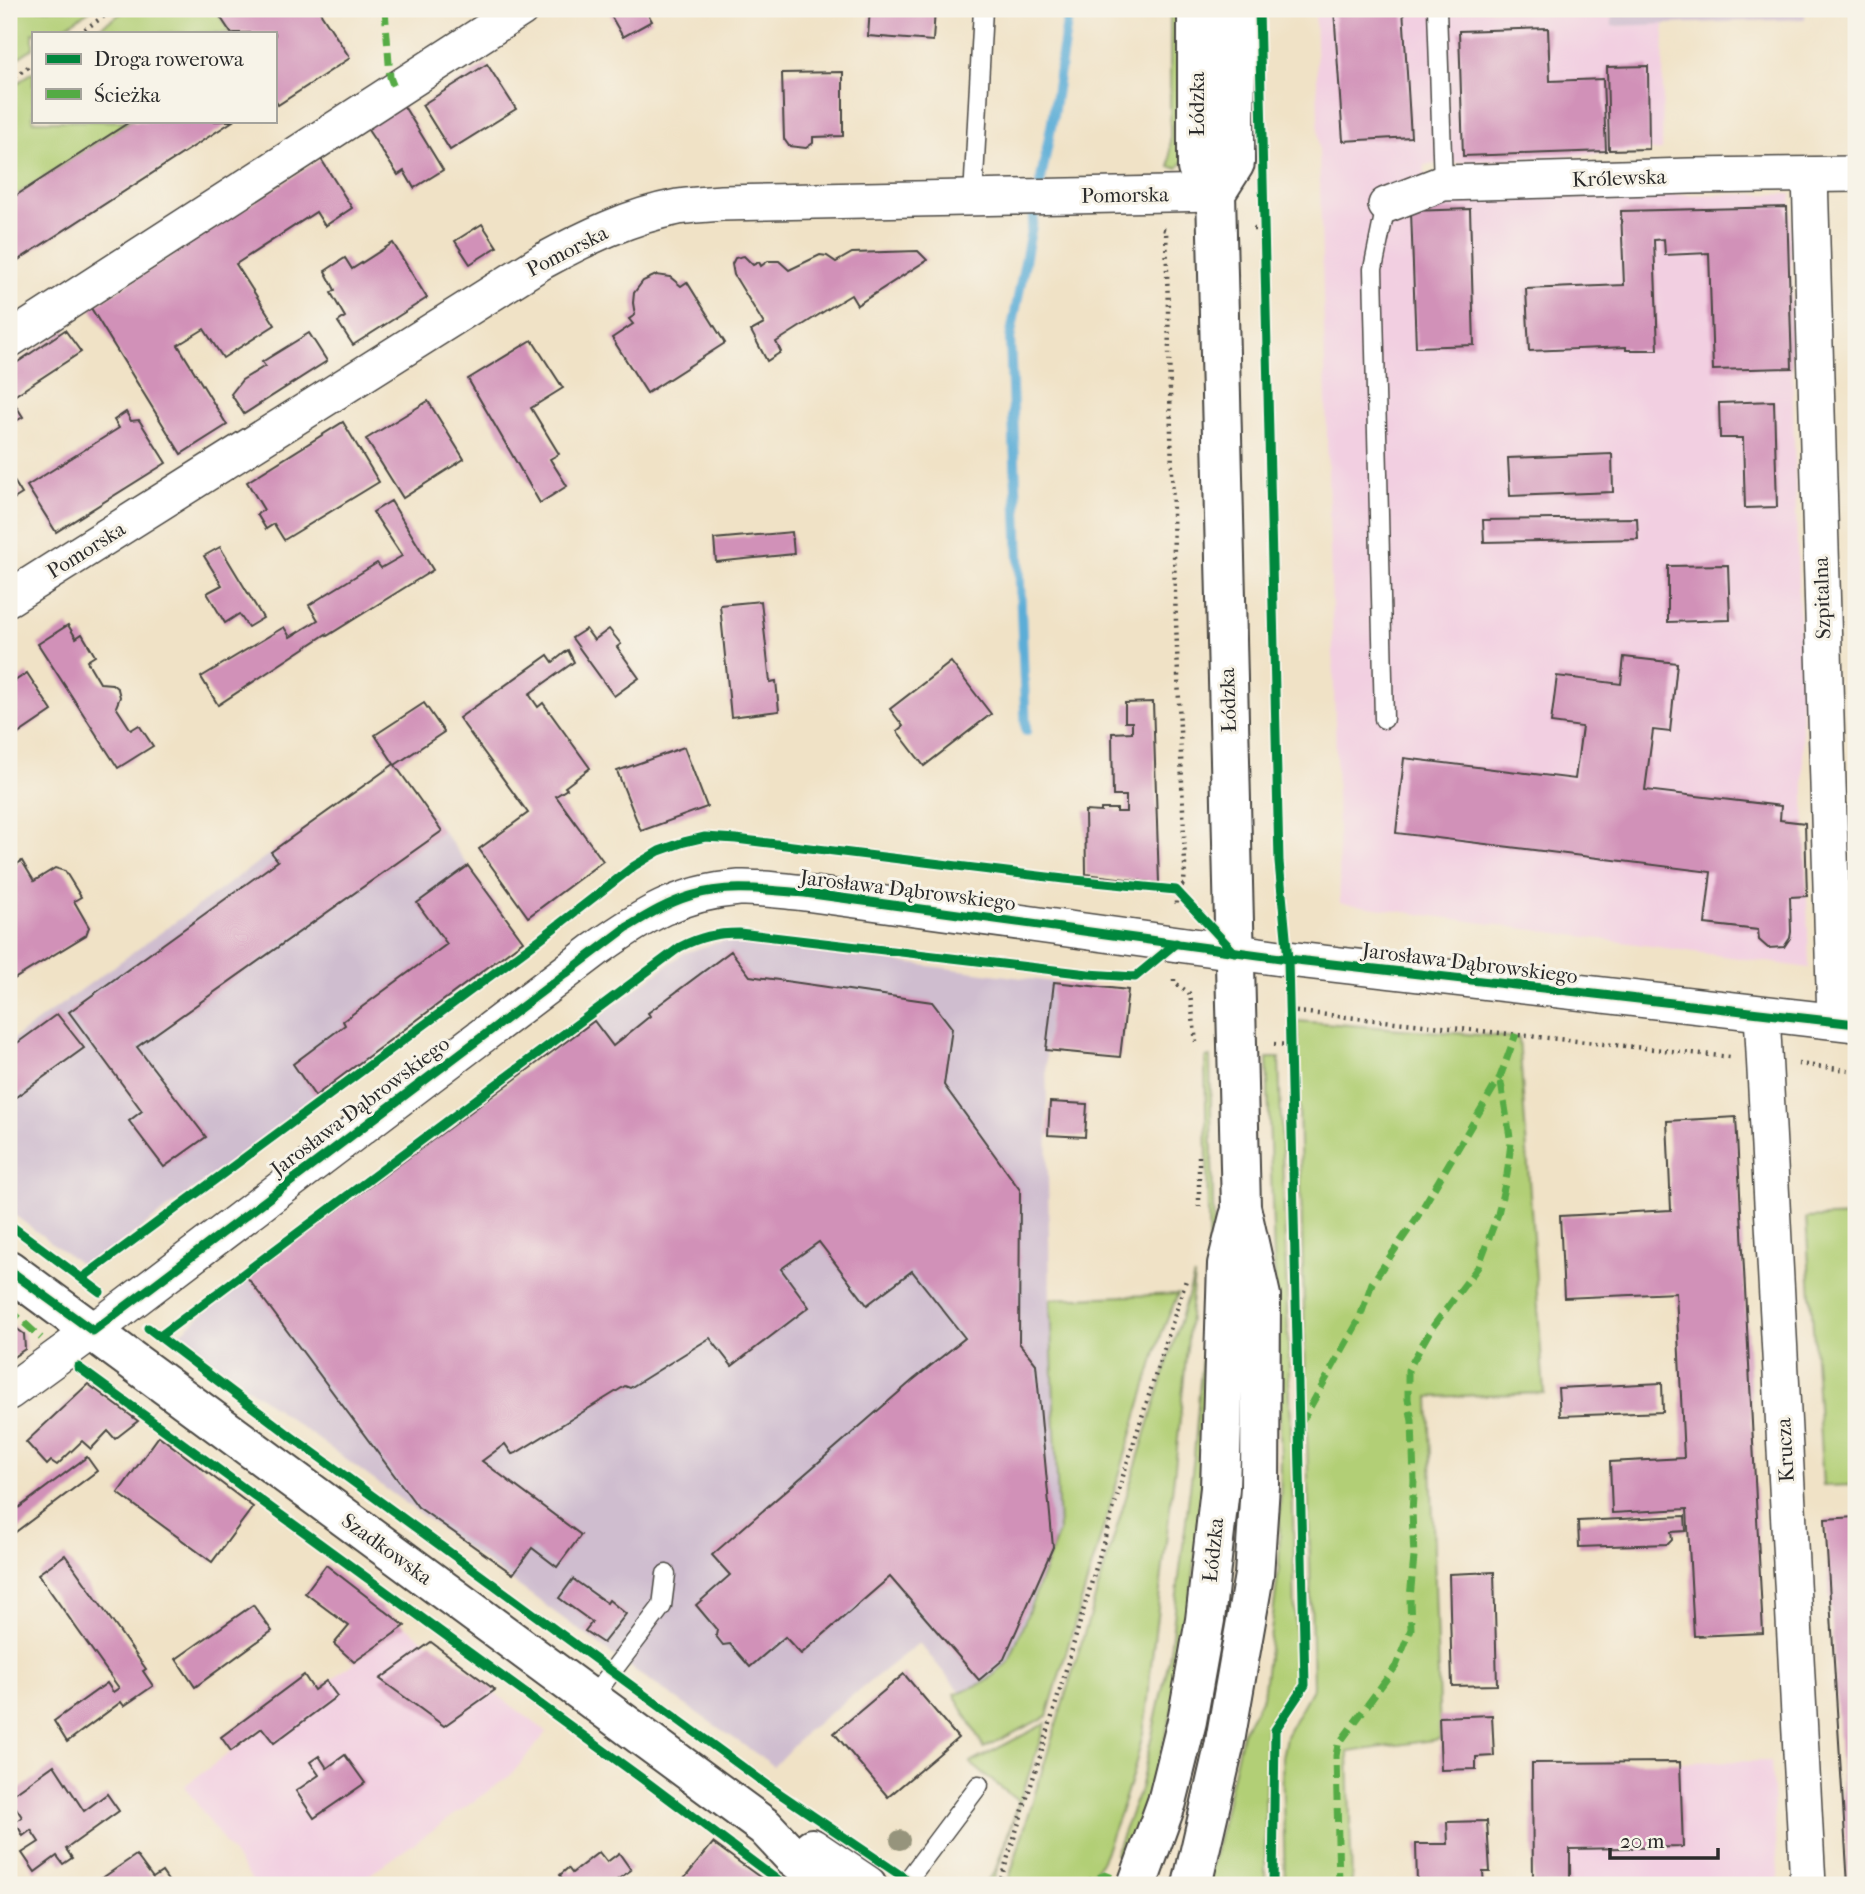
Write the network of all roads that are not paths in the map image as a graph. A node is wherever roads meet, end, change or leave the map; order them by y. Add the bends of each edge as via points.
1 (521, 9) edge
2 (983, 9) edge
3 (1197, 9) edge
4 (1235, 9) edge
5 (1437, 9) edge
6 (1856, 174) edge
7 (1810, 175) junction
8 (1443, 183) junction
9 (1216, 193) junction
10 (981, 198) junction
11 (1386, 205) joint
12 (9, 340) edge
13 (9, 598) edge
14 (1384, 719) dead end
15 (1234, 952) junction
16 (1762, 1014) junction
17 (1846, 1022) edge
18 (1241, 1208) junction
19 (9, 1270) edge
20 (93, 1331) junction
21 (9, 1392) edge
22 (666, 1574) dead end
23 (591, 1699) junction
24 (979, 1786) dead end
25 (765, 1827) junction
26 (829, 1885) edge
27 (867, 1885) edge
28 (904, 1885) edge
29 (1137, 1885) edge
30 (1192, 1885) edge
31 (1808, 1885) edge

1 - 12 street
2 - 10 lane
3 - 9 main road, Łódzka via 1197,168
4 - 9 main road, Łódzka via 1235,163
5 - 8 lane
6 - 7 street, Królewska
7 - 8 street, Królewska
7 - 17 street, Szpitalna
8 - 11 street, Królewska
9 - 10 street, Pomorska
9 - 15 main road, Łódzka
10 - 13 street, Pomorska via 721,203 630,220 543,261
11 - 14 lane via 1373,269
15 - 16 street, Jarosława Dąbrowskiego
15 - 18 main road, Łódzka
15 - 20 street, Jarosława Dąbrowskiego via 804,893 741,888 690,895 595,950
16 - 17 street, Jarosława Dąbrowskiego
16 - 31 street, Krucza
18 - 29 main road, Łódzka via 1227,1264 1220,1488 1205,1620 1167,1802
18 - 30 main road, Łódzka via 1261,1296 1260,1486 1254,1575 1224,1747
19 - 20 main road, Szadkowska
20 - 21 street, Jarosława Dąbrowskiego
20 - 23 main road, Szadkowska
22 - 23 lane via 662,1606
23 - 25 main road, Szadkowska
24 - 28 lane
25 - 26 main road, Szadkowska
25 - 27 main road, Szadkowska via 803,1842

